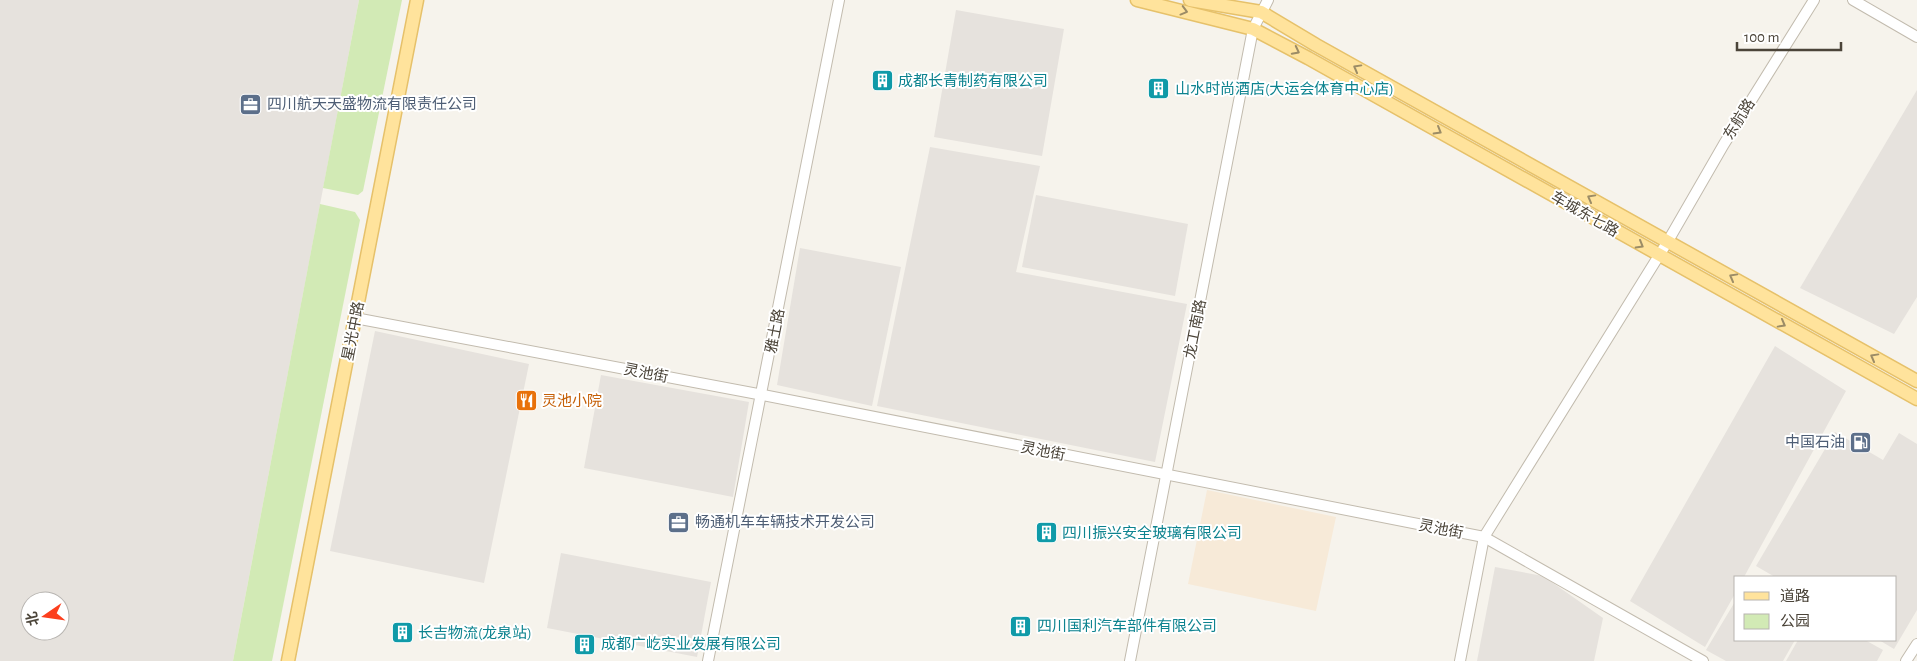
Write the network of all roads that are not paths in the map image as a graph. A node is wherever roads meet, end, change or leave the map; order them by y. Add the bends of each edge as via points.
1 (417, 0) edge
2 (425, 0) edge
3 (839, 0) edge
4 (1137, 0) edge
5 (1190, 0) edge
6 (1268, 0) edge
7 (1814, 0) edge
8 (1853, 0) edge
9 (1261, 12) junction
10 (1253, 29) junction
11 (1917, 37) edge
12 (1668, 241) junction
13 (1658, 255) junction
14 (359, 319) junction
15 (1917, 381) edge
16 (763, 395) junction
17 (1917, 399) edge
18 (1167, 476) junction
19 (1484, 537) junction
20 (1917, 644) edge
21 (288, 661) edge
22 (297, 661) edge
23 (708, 661) edge
24 (1130, 661) edge
25 (1460, 661) edge
26 (1703, 661) edge
27 (1906, 661) edge

1 - 14 main road, 星光中路
2 - 14 main road, 星光中路
3 - 16 street, 雅土路
4 -> 10 main road, 车城东七路
5 - 9 main road
6 - 9 street, 龙工南路
7 - 12 street, 东航路
8 - 11 street
9 - 10 street, 龙工南路
12 -> 9 main road, 车城东七路
10 -> 13 main road, 车城东七路
10 - 18 street, 龙工南路
12 - 13 street, 东航路
15 -> 12 main road, 车城东七路
13 -> 17 main road, 车城东七路
13 - 19 street, 东航路
14 - 16 street, 灵池街
14 - 21 main road, 星光中路
14 - 22 main road, 星光中路
16 - 18 street, 灵池街
16 - 23 street, 雅土路
18 - 19 street, 灵池街
18 - 24 street, 龙工南路
19 - 25 street
19 - 26 street, 灵池街
20 - 27 street

